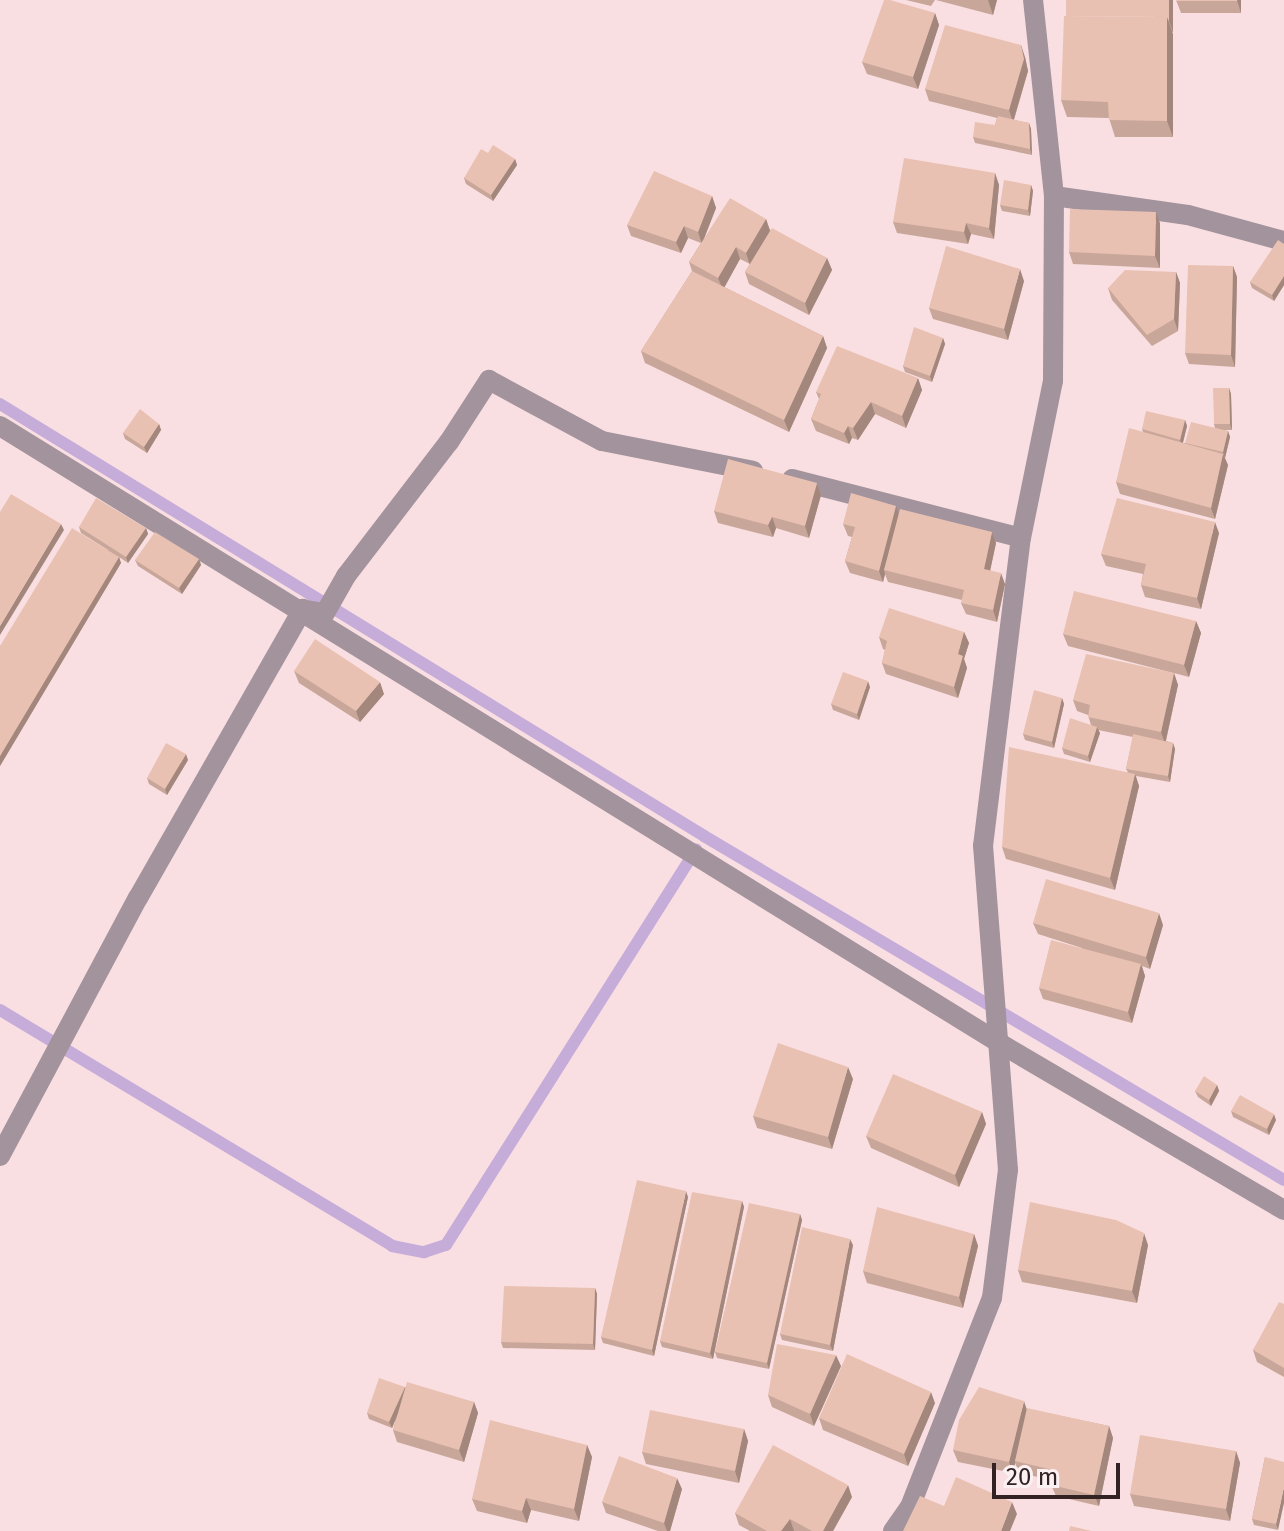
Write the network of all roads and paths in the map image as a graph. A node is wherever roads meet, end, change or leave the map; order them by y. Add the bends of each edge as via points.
1 (1033, 0) edge
2 (1054, 196) junction
3 (1284, 241) edge
4 (0, 426) edge
5 (1021, 538) junction
6 (303, 609) junction
7 (998, 1035) junction
8 (0, 1156) edge
9 (1284, 1210) edge
10 (893, 1531) edge

1 - 2 street
2 - 3 street via 1188,215
2 - 5 street via 1053,381
4 - 6 street
5 - 6 street via 776,475 602,441 489,380 325,613
5 - 7 street via 983,846
6 - 7 street via 678,844
6 - 8 street
7 - 9 street
7 - 10 street via 1008,1170 992,1298 910,1507

